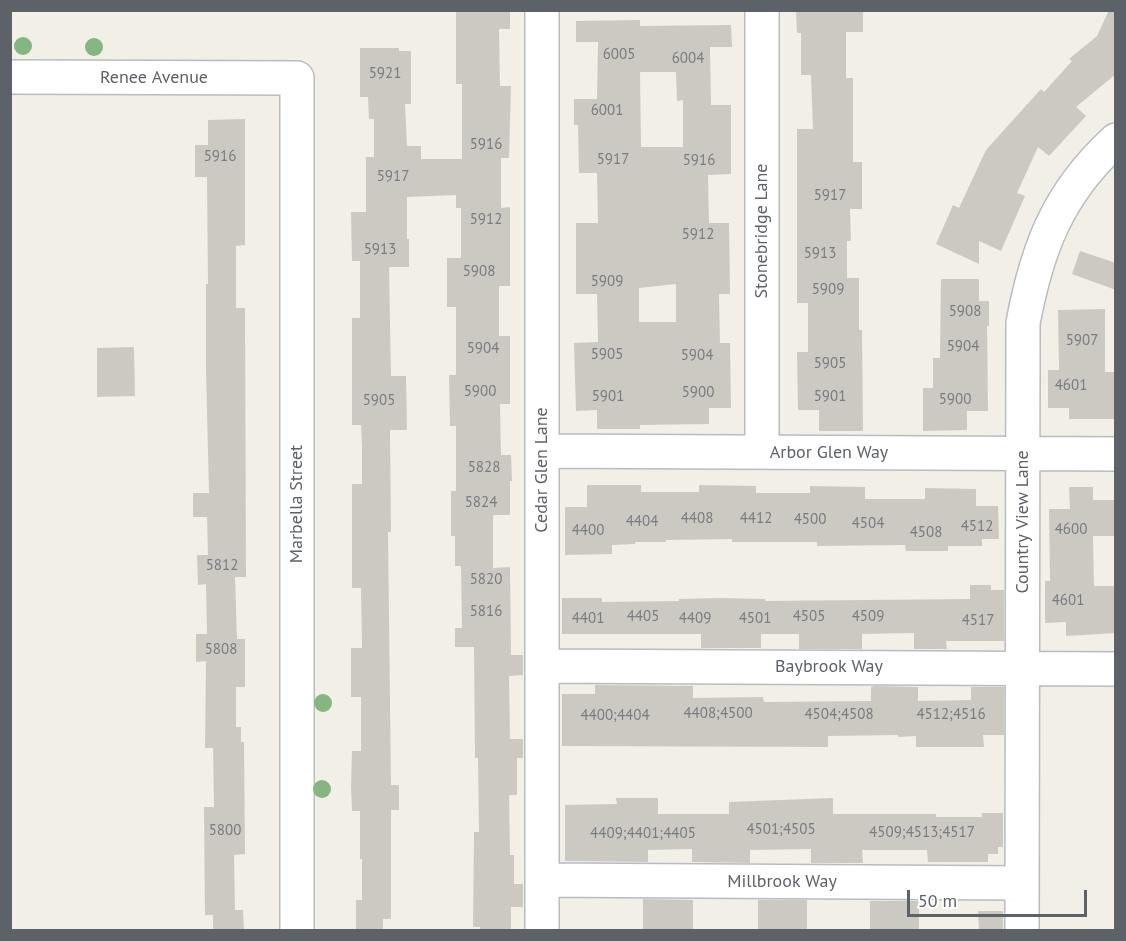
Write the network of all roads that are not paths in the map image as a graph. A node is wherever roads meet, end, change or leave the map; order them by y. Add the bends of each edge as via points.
1 (542, 10) edge
2 (762, 10) edge
3 (10, 77) edge
4 (297, 78) joint
5 (1116, 140) edge
6 (542, 451) junction
7 (762, 452) junction
8 (1022, 453) junction
9 (1116, 454) edge
10 (542, 666) junction
11 (1022, 668) junction
12 (1116, 669) edge
13 (542, 880) junction
14 (1022, 883) junction
15 (297, 930) edge
16 (542, 930) edge
17 (1022, 930) edge

1 - 6 street, Cedar Glen Lane
2 - 7 street, Stonebridge Lane
3 - 4 street, Renee Avenue
4 - 15 street, Marbella Street
5 - 8 street, Country View Lane via 1076,183 1058,212 1031,280 1023,323
6 - 7 street, Arbor Glen Way
6 - 10 street, Cedar Glen Lane
7 - 8 street, Arbor Glen Way
8 - 9 street, Arbor Glen Way
8 - 11 street, Country View Lane
10 - 11 street, Baybrook Way
10 - 13 street, Cedar Glen Lane
11 - 12 street, Baybrook Way
11 - 14 street, Country View Lane
13 - 14 street, Millbrook Way
13 - 16 street, Cedar Glen Lane
14 - 17 street, Country View Lane

